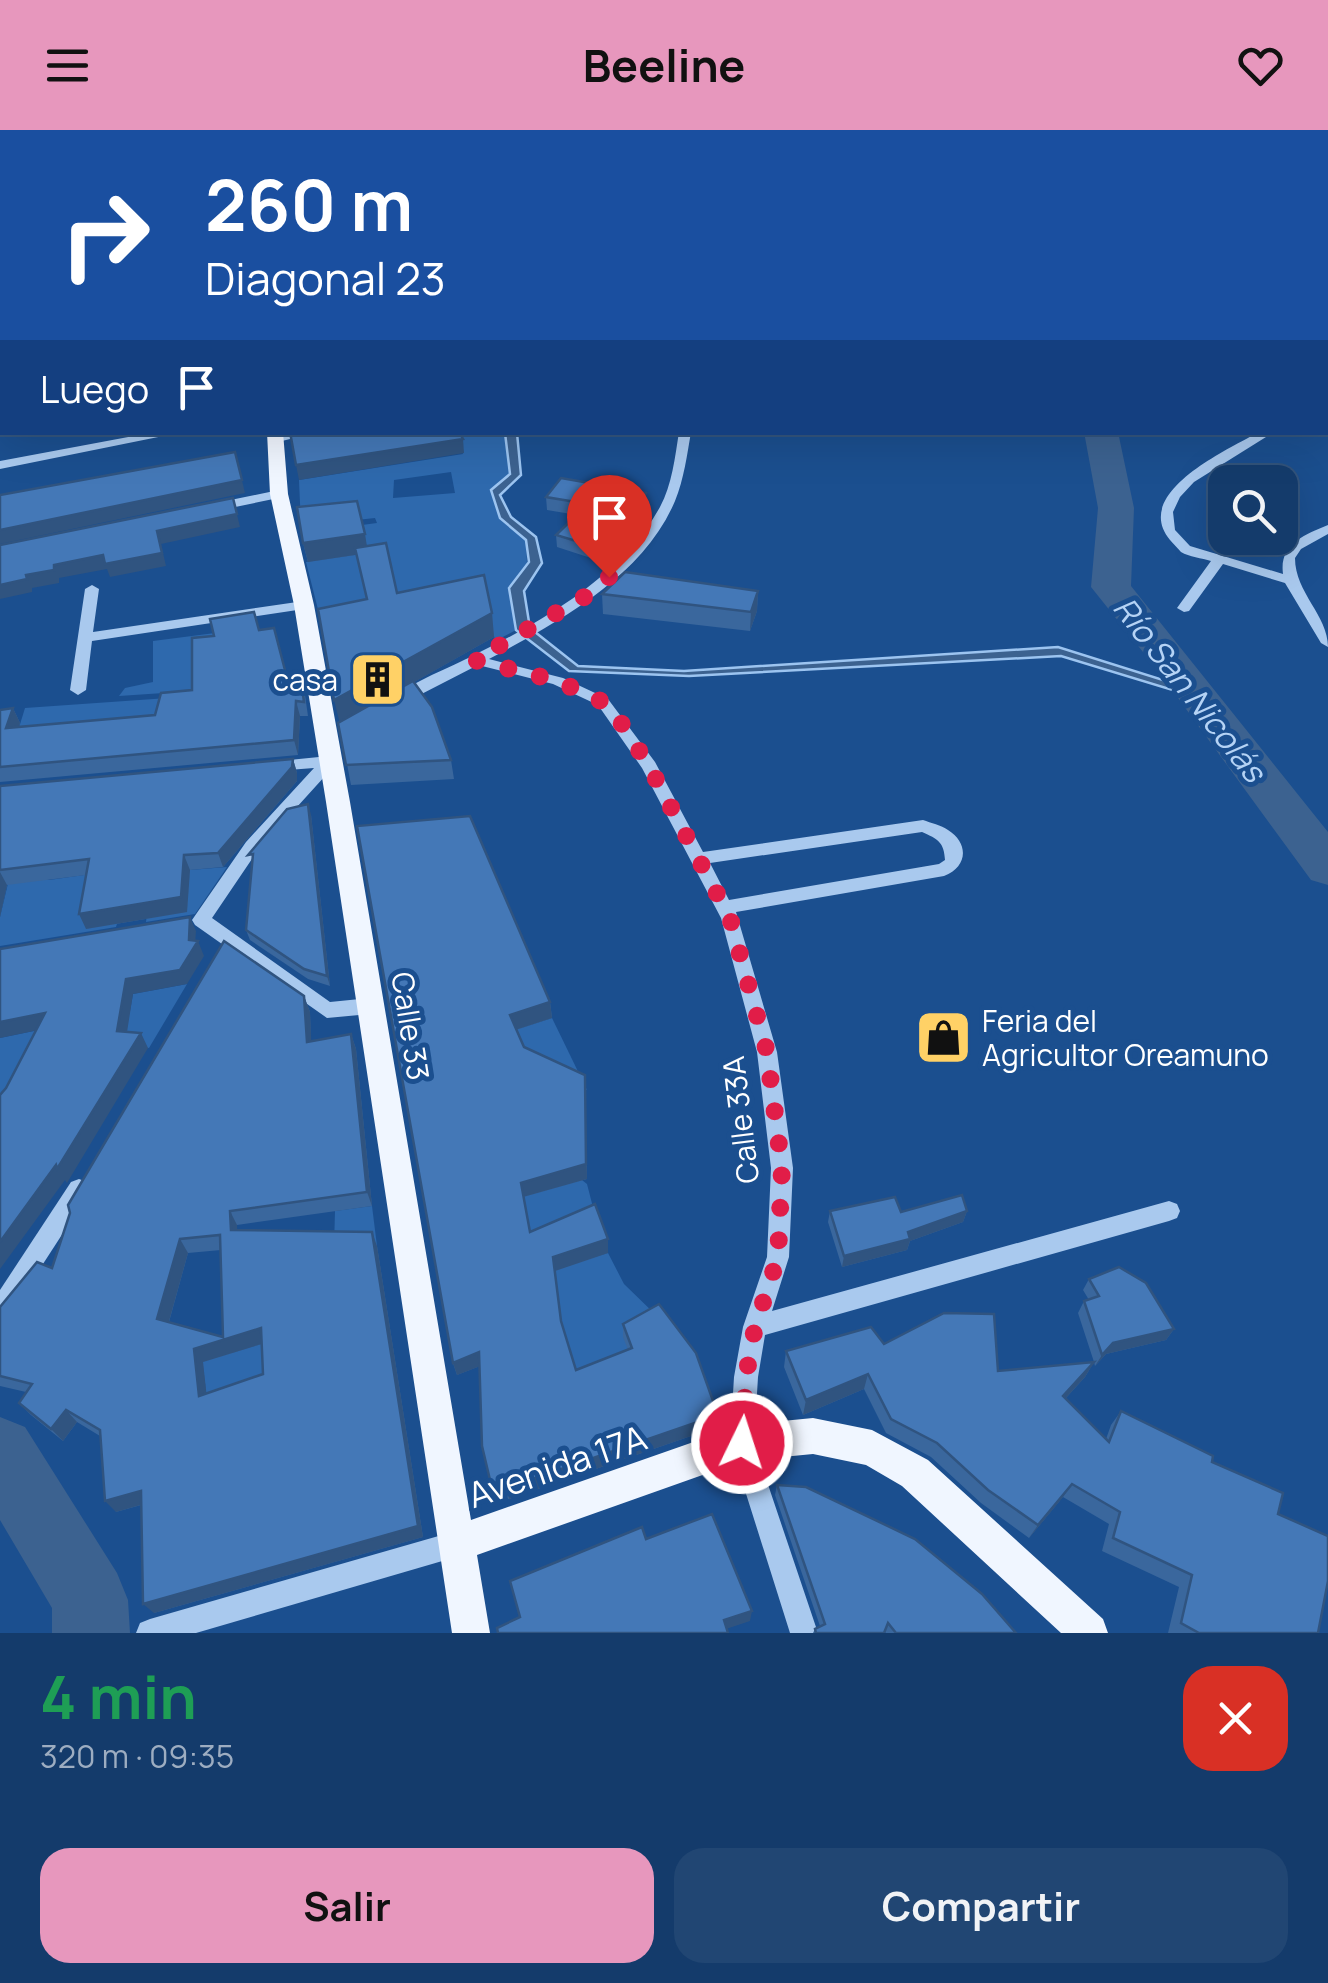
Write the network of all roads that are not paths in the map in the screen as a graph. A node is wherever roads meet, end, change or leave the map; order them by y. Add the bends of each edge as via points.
1 (161, 435) edge
2 (685, 435) edge
3 (1263, 435) edge
4 (275, 436) edge
5 (0, 465) edge
6 (279, 494) junction
7 (205, 509) edge
8 (1328, 529) edge
9 (1220, 560) junction
10 (1290, 580) junction
11 (92, 590) dead end
12 (304, 605) junction
13 (1184, 608) dead end
14 (84, 638) junction
15 (1328, 643) edge
16 (474, 660) junction
17 (78, 690) dead end
18 (391, 705) edge
19 (332, 745) junction
20 (253, 768) edge
21 (698, 858) junction
22 (724, 907) junction
23 (370, 1006) junction
24 (88, 1174) edge
25 (1170, 1211) dead end
26 (0, 1310) edge
27 (755, 1327) junction
28 (742, 1443) junction
29 (456, 1544) junction
30 (150, 1633) edge
31 (471, 1633) edge
32 (804, 1633) edge
33 (1090, 1633) edge

1 - 5 street
2 - 16 street via 666,508 625,563 593,592
3 - 9 street via 1178,486 1168,502 1172,538
4 - 6 main road, Calle 33
6 - 7 street
6 - 12 main road, Calle 33
8 - 10 street via 1292,550 1286,564
9 - 10 street
9 - 13 street
10 - 15 street
11 - 14 street
12 - 14 street
12 - 19 main road, Calle 33
14 - 17 street
16 - 18 street
16 - 21 street, Calle 33A via 558,681 603,702 649,766
19 - 20 street
19 - 23 main road, Calle 33
19 - 23 street via 192,922 222,948 328,1010
21 - 22 street, Calle 33A
21 - 22 street via 923,826 946,836 955,856 944,870
22 - 27 street, Calle 33A via 767,1052 782,1168 778,1257
23 - 29 main road, Calle 33
24 - 26 street
25 - 27 street
27 - 28 street, Calle 33A
28 - 29 main road, Avenida 17A
28 - 32 street, Calle 33A
28 - 33 main road, Avenida 17A via 812,1436 872,1448 915,1473
29 - 30 street
29 - 31 main road, Calle 33

